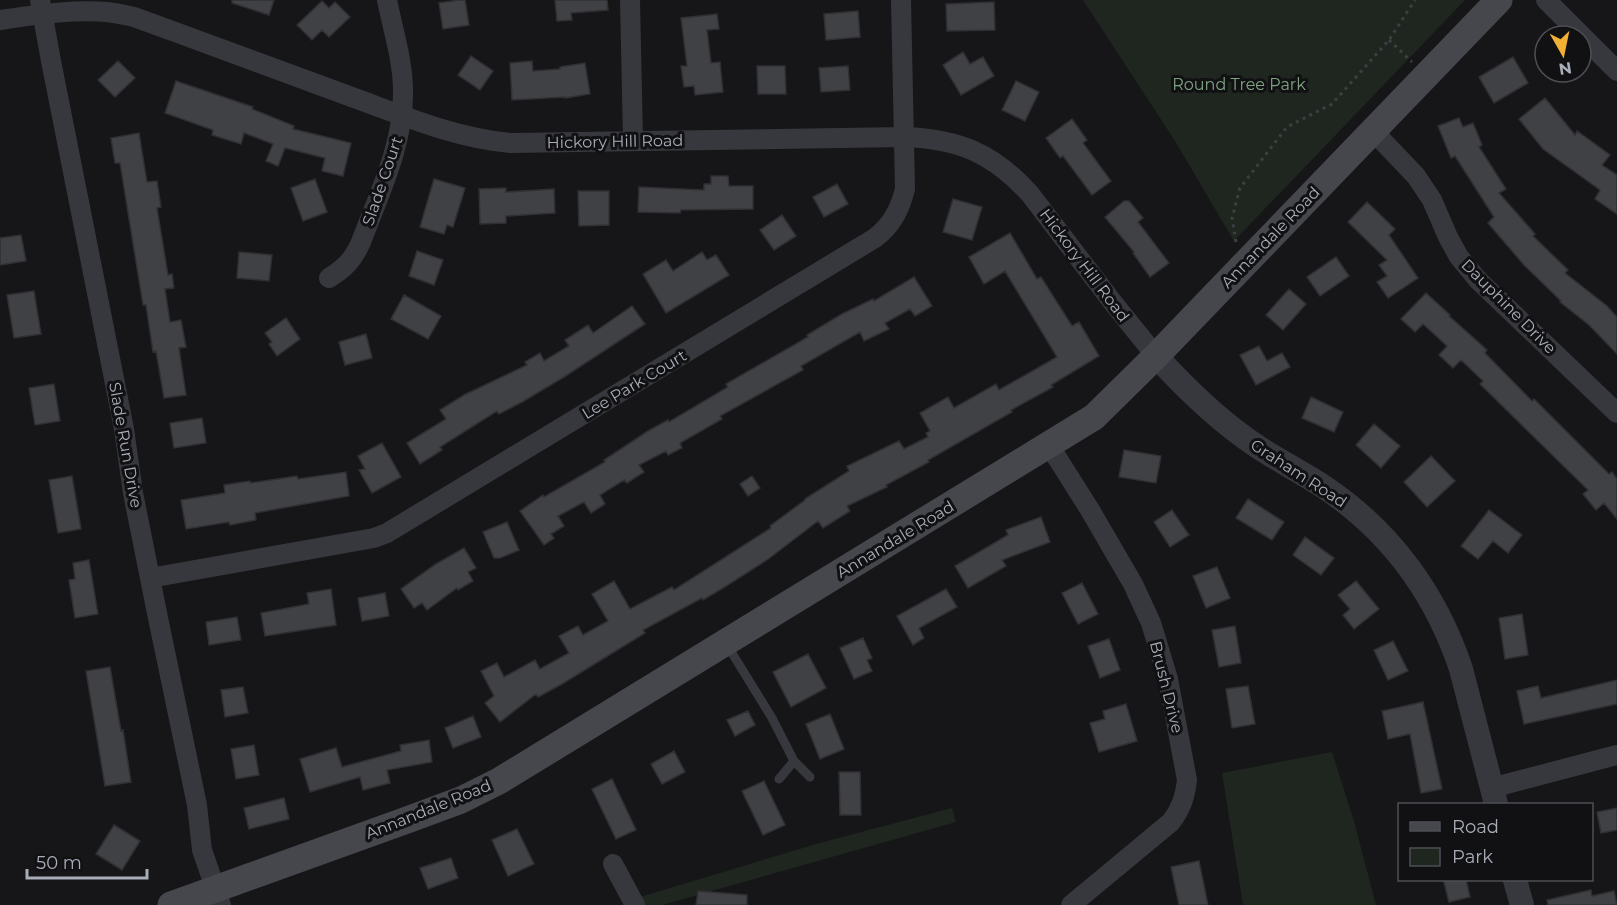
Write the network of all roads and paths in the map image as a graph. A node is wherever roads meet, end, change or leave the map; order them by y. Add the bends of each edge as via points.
1 (387, 0) edge
2 (630, 0) edge
3 (901, 0) edge
4 (1415, 0) edge
5 (1499, 0) edge
6 (1546, 0) edge
7 (41, 7) edge
8 (0, 20) edge
9 (1389, 40) junction
10 (1617, 70) edge
11 (1426, 76) junction
12 (402, 116) junction
13 (1373, 131) junction
14 (904, 137) junction
15 (633, 140) junction
16 (1236, 243) dead end
17 (329, 278) dead end
18 (1156, 356) junction
19 (1617, 413) edge
20 (1049, 445) junction
21 (150, 578) junction
22 (725, 643) junction
23 (1617, 755) edge
24 (794, 761) junction
25 (810, 777) dead end
26 (779, 779) dead end
27 (1493, 796) edge
28 (613, 864) dead end
29 (1516, 881) edge
30 (218, 897) edge
31 (171, 905) edge
32 (635, 905) edge
33 (1071, 905) edge
34 (1522, 905) edge

1 - 12 street, Slade Court via 400,63
2 - 15 street
3 - 14 street, Lee Park Court
4 - 9 path
5 - 11 main road, Annandale Road
6 - 10 street
7 - 8 street, Hickory Hill Road
7 - 12 street, Hickory Hill Road via 134,17
7 - 21 street, Slade Run Drive
9 - 11 path
9 - 16 path via 1332,104 1287,127 1240,188 1232,218
11 - 13 main road, Annandale Road
12 - 15 street, Hickory Hill Road via 466,136 511,143
12 - 17 street, Slade Court via 398,142 362,242 343,269
13 - 18 main road, Annandale Road
13 - 19 street, Dauphine Drive via 1416,176 1432,200 1448,237 1478,280
14 - 15 street, Hickory Hill Road
14 - 18 street, Hickory Hill Road via 954,142 977,151 1017,179
14 - 21 street, Lee Park Court via 905,189 901,204 892,221 875,238 387,533
18 - 20 main road, Annandale Road via 1094,417
18 - 27 street, Graham Road via 1219,418 1353,508 1400,554 1420,582 1455,650
20 - 22 main road, Annandale Road
20 - 33 street, Brush Drive via 1133,584 1151,623 1170,687 1187,780 1179,811 1171,822
21 - 30 street, Slade Run Drive via 197,805 202,850
22 - 24 lane via 772,717
22 - 30 main road, Annandale Road via 461,800
23 - 27 street
24 - 25 lane
24 - 26 lane
28 - 32 street
29 - 34 street
30 - 31 main road, Annandale Road

